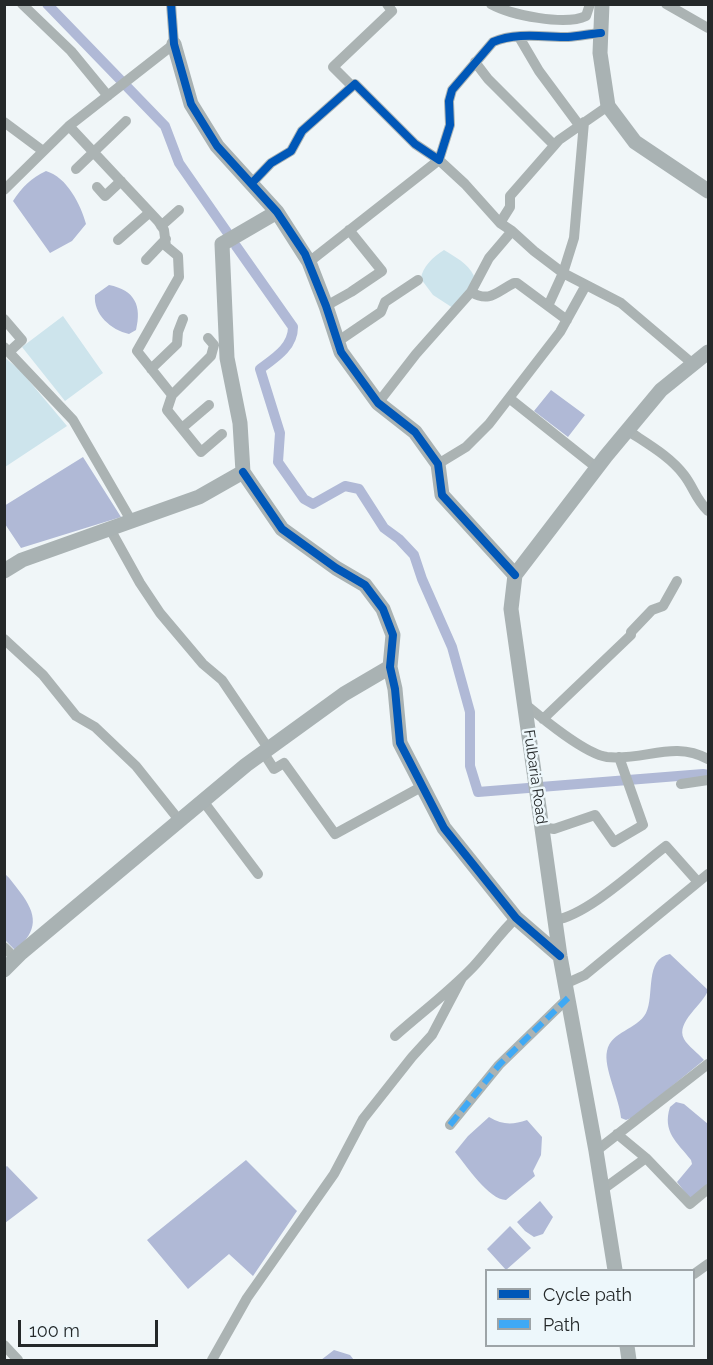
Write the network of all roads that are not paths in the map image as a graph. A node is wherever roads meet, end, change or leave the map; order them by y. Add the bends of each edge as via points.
1 (22, 4) edge
2 (171, 4) edge
3 (387, 4) edge
4 (490, 4) edge
5 (590, 4) edge
6 (603, 4) edge
7 (666, 4) edge
8 (708, 28) edge
9 (601, 33) junction
10 (519, 37) junction
11 (174, 44) junction
12 (475, 62) junction
13 (352, 86) junction
14 (108, 96) junction
15 (608, 106) junction
16 (126, 121) dead end
17 (4, 122) edge
18 (581, 123) junction
19 (69, 126) junction
20 (554, 145) junction
21 (43, 151) junction
22 (94, 152) junction
23 (439, 160) junction
24 (76, 169) dead end
25 (121, 182) junction
26 (252, 183) junction
27 (97, 188) dead end
28 (4, 190) edge
29 (708, 191) edge
30 (179, 210) dead end
31 (277, 212) junction
32 (149, 213) junction
33 (500, 223) junction
34 (161, 226) junction
35 (350, 230) junction
36 (512, 231) junction
37 (166, 239) junction
38 (118, 240) dead end
39 (146, 260) dead end
40 (309, 262) junction
41 (563, 273) junction
42 (418, 280) dead end
43 (586, 285) junction
44 (471, 292) junction
45 (326, 306) junction
46 (549, 306) junction
47 (4, 319) edge
48 (183, 320) dead end
49 (567, 320) junction
50 (208, 338) dead end
51 (338, 342) junction
52 (7, 350) edge
53 (708, 352) edge
54 (693, 364) junction
55 (151, 369) junction
56 (172, 395) junction
57 (509, 398) junction
58 (378, 403) junction
59 (208, 405) dead end
60 (182, 428) junction
61 (627, 430) junction
62 (222, 434) dead end
63 (438, 464) junction
64 (597, 468) junction
65 (243, 472) junction
66 (708, 511) edge
67 (132, 522) junction
68 (110, 529) junction
69 (4, 571) edge
70 (514, 575) junction
71 (677, 581) dead end
72 (4, 639) edge
73 (390, 667) junction
74 (525, 704) junction
75 (543, 719) junction
76 (265, 750) junction
77 (620, 757) junction
78 (708, 759) edge
79 (708, 780) edge
80 (681, 784) dead end
81 (423, 786) junction
82 (203, 801) junction
83 (179, 820) junction
84 (542, 827) junction
85 (258, 874) dead end
86 (708, 874) edge
87 (698, 882) junction
88 (516, 918) junction
89 (555, 920) junction
90 (10, 953) edge
91 (560, 956) junction
92 (4, 970) edge
93 (462, 978) junction
94 (566, 991) junction
95 (395, 1036) dead end
96 (708, 1064) edge
97 (450, 1125) dead end
98 (617, 1134) junction
99 (596, 1151) junction
100 (646, 1158) junction
101 (708, 1189) edge
102 (602, 1190) junction
103 (708, 1264) edge
104 (615, 1269) edge
105 (695, 1273) edge
106 (4, 1345) edge
107 (18, 1360) edge
108 (212, 1360) edge

1 - 14 street via 71,51
2 - 11 street
3 - 13 street via 392,11 333,67
4 - 5 street via 533,17 576,19 586,16
6 - 9 street
7 - 8 street
9 - 10 street
9 - 15 street
10 - 12 street via 493,42
10 - 18 street via 539,71
11 - 14 street
11 - 26 street via 190,104 217,146
12 - 20 street
12 - 23 street via 452,90 450,125
13 - 23 street via 356,84 415,144
13 - 26 street via 302,131 291,151 271,163
14 - 19 street
15 - 18 street
15 - 29 street via 635,142
16 - 22 street
17 - 21 street
18 - 20 street
18 - 41 street via 575,227
19 - 21 street
19 - 22 street
20 - 33 street via 510,196 510,207
21 - 28 street
22 - 24 street
22 - 25 street
23 - 33 street
23 - 35 street
25 - 27 street via 105,196
25 - 32 street
26 - 31 street
30 - 34 street
31 - 40 street
31 - 65 street via 222,244 227,358 240,423
32 - 34 street
32 - 38 street
33 - 36 street
34 - 37 street
35 - 40 street
35 - 45 street via 382,271
36 - 41 street
36 - 44 street via 489,258
37 - 39 street
37 - 55 street via 166,246 178,256 179,277 137,351
40 - 45 street
41 - 43 street
41 - 46 street
42 - 51 street
43 - 49 street
43 - 54 street via 621,303
44 - 46 street via 482,298 517,283
44 - 58 street
45 - 51 street
46 - 49 street
47 - 52 street via 22,340
48 - 55 street via 177,344
49 - 57 street
50 - 56 street via 214,345 211,356
51 - 58 street
52 - 67 street via 73,420
53 - 54 street
54 - 61 street via 661,390
55 - 56 street
56 - 60 street via 166,410
57 - 63 street via 466,447
57 - 64 street
58 - 63 street via 415,432
59 - 60 street
60 - 62 street via 201,452
61 - 64 street
61 - 66 street via 684,474
63 - 70 street via 442,495
64 - 70 street
65 - 67 street via 199,497
65 - 73 street via 282,529 365,585 383,609 393,635
67 - 68 street
68 - 69 street via 22,560
68 - 76 street via 160,613 203,664 222,680
70 - 74 street, Fulbaria Road via 511,609
71 - 75 street via 663,606 652,610
72 - 83 street via 43,675 76,716 95,727 136,766
73 - 76 street
73 - 81 street via 400,744
74 - 75 street
74 - 84 street, Fulbaria Road
75 - 77 street via 604,756
76 - 81 street via 274,769 284,764 335,834
76 - 82 street
77 - 78 street via 688,750
77 - 84 street via 643,825 614,842 595,815 554,829
79 - 80 street
81 - 88 street via 444,828
82 - 83 street
82 - 85 street
83 - 90 street
84 - 89 street, Fulbaria Road
86 - 87 street
87 - 89 street via 666,846 600,897 567,918
87 - 94 street
88 - 91 street
88 - 93 street
89 - 91 street, Fulbaria Road
90 - 92 street
91 - 94 street, Fulbaria Road
93 - 95 street
93 - 108 street via 432,1035 363,1119 334,1174 247,1298
94 - 97 street
94 - 99 street, Fulbaria Road
96 - 98 street
98 - 99 street
98 - 100 street
99 - 102 street, Fulbaria Road
100 - 101 street via 690,1204
100 - 102 street
102 - 104 street, Fulbaria Road
103 - 105 street
106 - 107 street

